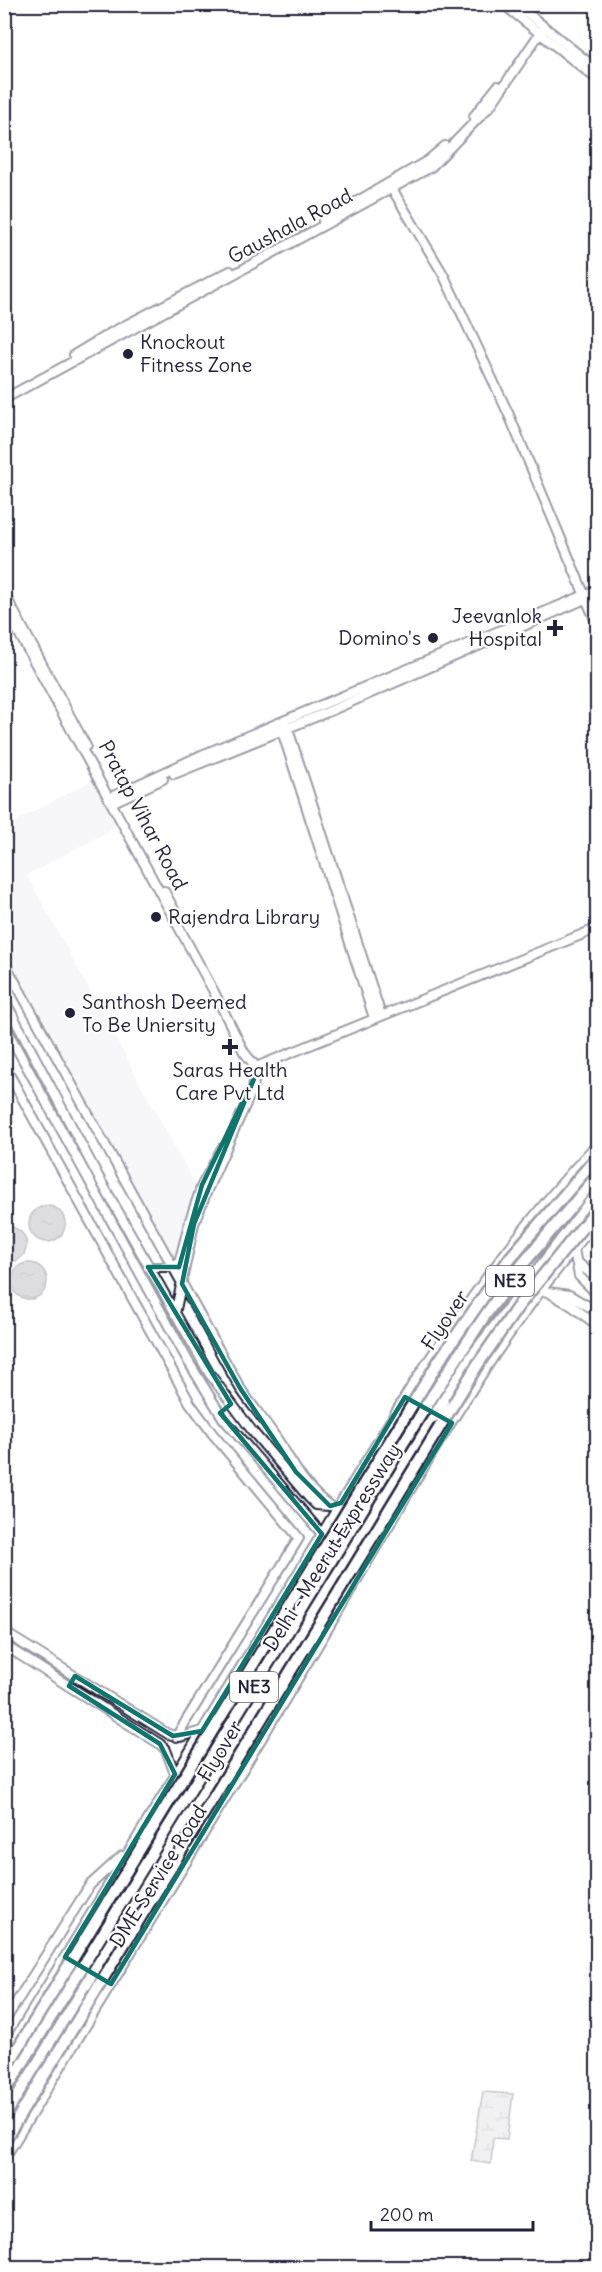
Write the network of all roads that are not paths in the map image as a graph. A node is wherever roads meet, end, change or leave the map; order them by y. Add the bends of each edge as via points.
1 (503, 4) edge
2 (516, 4) edge
3 (540, 29) junction
4 (597, 70) edge
5 (597, 80) edge
6 (391, 186) junction
7 (4, 393) edge
8 (4, 399) edge
9 (4, 593) edge
10 (590, 595) edge
11 (4, 606) edge
12 (597, 627) edge
13 (283, 726) junction
14 (112, 799) junction
15 (597, 928) edge
16 (4, 962) edge
17 (4, 999) edge
18 (378, 1017) junction
19 (4, 1025) edge
20 (4, 1065) edge
21 (256, 1067) junction
22 (254, 1078) junction
23 (597, 1143) edge
24 (597, 1156) edge
25 (597, 1175) edge
26 (597, 1192) edge
27 (597, 1208) edge
28 (597, 1221) edge
29 (574, 1249) junction
30 (575, 1260) junction
31 (148, 1267) junction
32 (172, 1267) junction
33 (597, 1280) edge
34 (182, 1284) junction
35 (544, 1291) junction
36 (597, 1295) edge
37 (597, 1312) edge
38 (175, 1314) junction
39 (597, 1326) edge
40 (411, 1387) junction
41 (405, 1397) junction
42 (231, 1404) junction
43 (220, 1413) junction
44 (458, 1413) junction
45 (452, 1423) junction
46 (341, 1503) junction
47 (330, 1506) junction
48 (322, 1534) junction
49 (4, 1632) edge
50 (4, 1645) edge
51 (75, 1676) junction
52 (69, 1686) junction
53 (201, 1731) junction
54 (176, 1737) junction
55 (175, 1774) junction
56 (129, 1849) junction
57 (65, 1957) junction
58 (60, 1965) junction
59 (111, 1984) junction
60 (106, 1993) junction
61 (4, 2022) edge
62 (4, 2056) edge
63 (4, 2071) edge
64 (4, 2093) edge
65 (4, 2118) edge
66 (4, 2141) edge
67 (4, 2159) edge

1 - 3 street
2 - 3 street
3 - 4 street
3 - 5 street
3 - 6 street, Gaushala Road via 491,105 471,128 431,167
6 - 7 street, Gaushala Road
6 - 8 street, Gaushala Road
6 - 10 street via 443,274
9 - 14 street, Pratap Vihar Road
10 - 12 street
10 - 13 street
11 - 14 street, Pratap Vihar Road
13 - 14 street
13 - 18 street
14 - 21 street, Pratap Vihar Road via 217,987
15 - 18 street
16 - 32 street
17 - 31 street
18 - 21 street
19 - 43 street
20 - 54 street via 190,1403 299,1538
21 - 22 street
22 - 32 street via 202,1185 179,1263
22 - 34 street via 194,1224
23 - 40 street, DME Service Road via 509,1247 461,1310
24 - 63 highway, Flyover, bridge via 510,1258 444,1353
25 - 64 highway, Delhi - Meerut Expressway / NE3, bridge via 522,1265 433,1395
26 - 65 highway, Delhi - Meerut Expressway / NE3, bridge via 473,1355
27 - 66 highway, Flyover, bridge via 519,1305 478,1364
28 - 29 street, DME Service Road
29 - 30 street
29 - 35 street, DME Service Road
30 - 33 street
30 - 36 street via 583,1282
31 - 32 street
31 - 38 street
32 - 34 street
34 - 38 street
34 - 47 street via 240,1388 296,1472
35 - 37 street via 577,1298
35 - 39 street
35 - 44 street, DME Service Road
38 - 42 street
40 - 41 street, DME Service Road
40 - 44 street
41 - 45 street
41 - 46 street, DME Service Road
42 - 43 street
42 - 47 street via 309,1498 316,1505
43 - 48 street
44 - 45 street, DME Service Road
45 - 59 street, DME Service Road
46 - 47 street
46 - 48 street, DME Service Road
48 - 53 street, DME Service Road
49 - 51 street
50 - 52 street
51 - 52 street
51 - 54 street
52 - 55 street via 160,1744
53 - 54 street
53 - 55 street, DME Service Road
55 - 56 street, DME Service Road
56 - 57 street, DME Service Road
56 - 61 street via 90,1885
57 - 58 street, DME Service Road
57 - 59 street
58 - 60 street
58 - 62 street, DME Service Road
59 - 60 street, DME Service Road
60 - 67 street, DME Service Road

